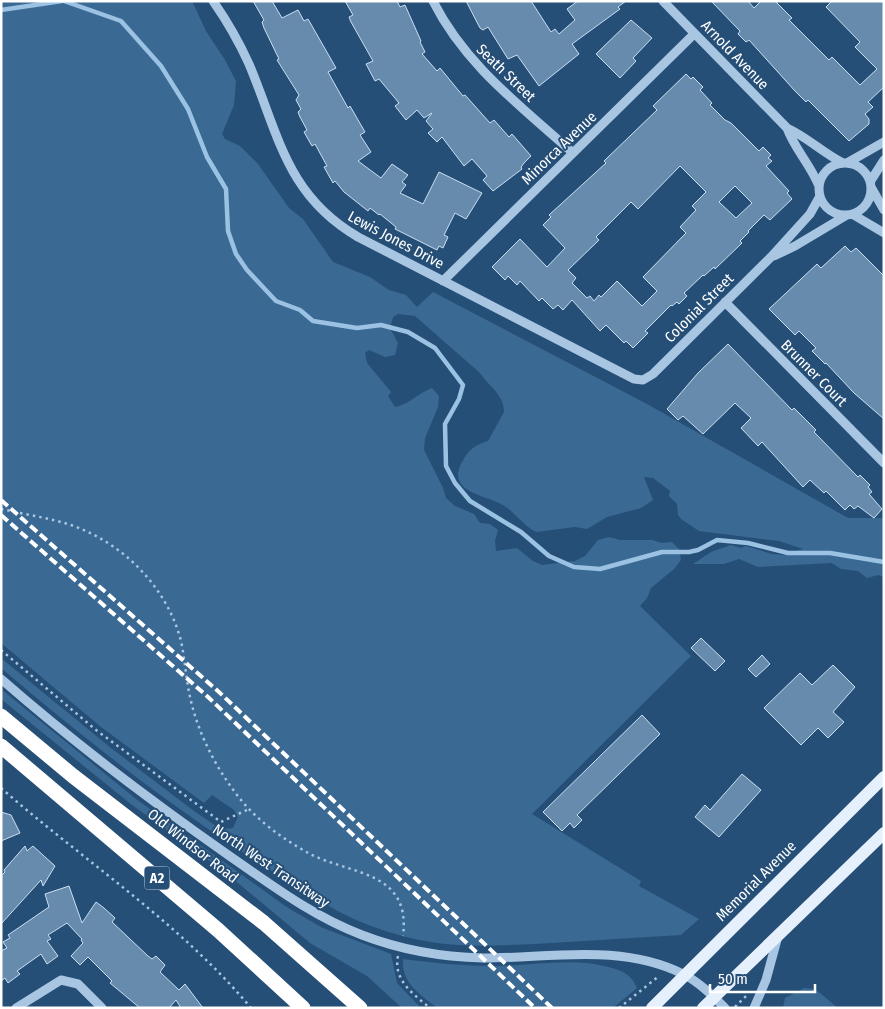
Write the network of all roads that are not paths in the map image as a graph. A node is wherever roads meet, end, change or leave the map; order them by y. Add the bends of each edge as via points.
1 (213, 1) edge
2 (433, 1) edge
3 (663, 1) edge
4 (694, 34) junction
5 (787, 128) junction
6 (884, 142) edge
7 (573, 153) junction
8 (884, 160) edge
9 (845, 163) junction
10 (871, 184) junction
11 (820, 191) junction
12 (884, 210) edge
13 (850, 214) junction
14 (884, 233) edge
15 (771, 257) junction
16 (443, 281) junction
17 (725, 302) junction
18 (646, 378) joint
19 (884, 464) edge
20 (1, 680) edge
21 (1, 716) edge
22 (1, 746) edge
23 (884, 777) edge
24 (884, 833) edge
25 (779, 934) junction
26 (684, 975) junction
27 (714, 997) junction
28 (16, 1008) edge
29 (102, 1008) edge
30 (303, 1008) edge
31 (360, 1008) edge
32 (652, 1008) edge
33 (703, 1008) edge
34 (725, 1008) edge
35 (754, 1008) edge

1 - 16 street, Lewis Jones Drive via 240,46 287,161 305,192 343,229
2 - 7 street, Seath Street via 449,30 473,61
3 - 4 street, Arnold Avenue
4 - 5 street, Arnold Avenue
4 - 7 street, Minorca Avenue
5 - 9 street, Arnold Avenue
5 - 11 street, Arnold Avenue via 792,142 807,160
6 - 9 street
7 - 16 street, Minorca Avenue
8 - 10 street
9 - 10 street via 860,168
9 - 11 street via 826,170
10 - 12 street
10 - 13 street via 866,203
11 - 13 street via 830,210
11 - 15 street, Colonial Street via 810,214
13 - 14 street
13 - 15 street, Colonial Street
15 - 17 street, Colonial Street
16 - 18 street, Lewis Jones Drive via 634,379
17 - 18 street, Colonial Street
17 - 19 street, Brunner Court
20 - 26 street, North West Transitway via 186,825 304,906 362,935 400,948 453,956 619,956 646,961
21 - 31 highway, Old Windsor Road / A2 via 73,776 264,923
22 - 30 highway, A2 via 218,930
23 - 26 main road, Memorial Avenue
24 - 25 main road
25 - 27 main road
25 - 35 street
26 - 27 street, North West Transitway
26 - 32 main road, Memorial Avenue
27 - 33 main road
27 - 34 street, North West Transitway
28 - 29 street via 61,980 78,984

